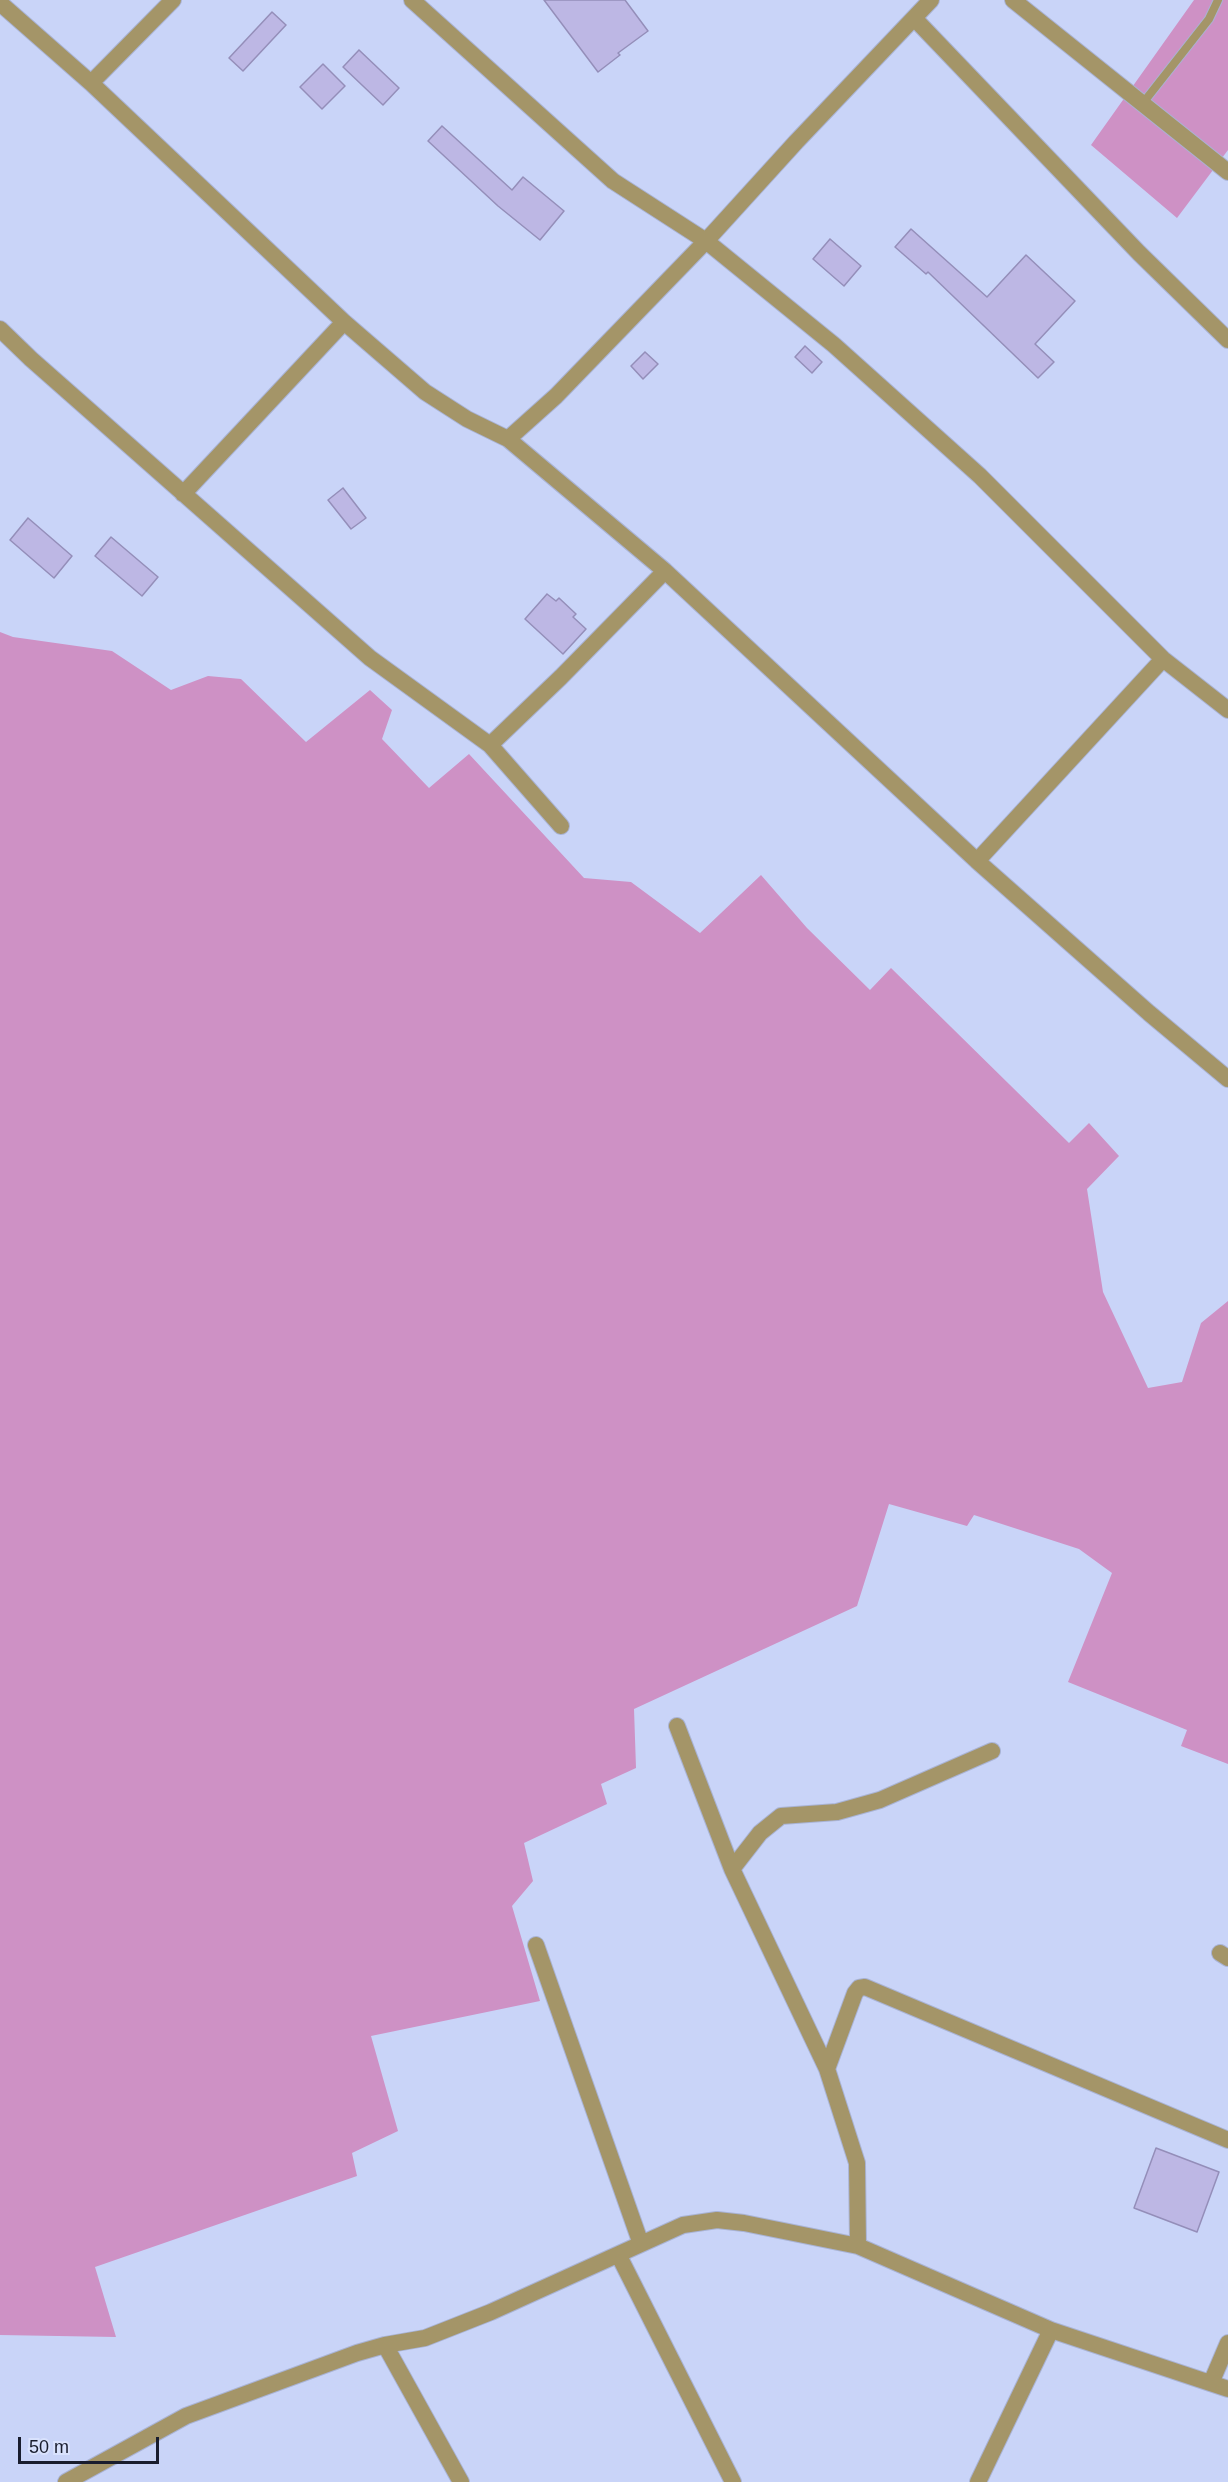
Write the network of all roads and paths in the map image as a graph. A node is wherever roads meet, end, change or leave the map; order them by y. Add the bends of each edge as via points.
1 (172, 0) edge
2 (412, 0) edge
3 (931, 0) edge
4 (1013, 0) edge
5 (1218, 0) edge
6 (3, 12) edge
7 (914, 18) junction
8 (90, 83) junction
9 (1143, 104) junction
10 (1228, 172) edge
11 (706, 241) junction
12 (344, 322) junction
13 (0, 329) edge
14 (1228, 340) edge
15 (508, 439) junction
16 (183, 494) junction
17 (665, 571) junction
18 (1164, 659) junction
19 (1228, 710) edge
20 (490, 745) junction
21 (561, 826) dead end
22 (977, 861) junction
23 (1228, 1079) edge
24 (677, 1726) dead end
25 (992, 1751) dead end
26 (732, 1869) junction
27 (536, 1945) dead end
28 (827, 2069) junction
29 (1228, 2140) edge
30 (641, 2244) junction
31 (858, 2246) junction
32 (619, 2256) junction
33 (1051, 2330) junction
34 (1228, 2343) edge
35 (385, 2344) junction
36 (1211, 2383) junction
37 (1228, 2389) edge
38 (66, 2482) edge
39 (460, 2482) edge
40 (733, 2482) edge
41 (978, 2482) edge

1 - 8 street
2 - 11 street via 613,180
3 - 7 street
4 - 9 street
5 - 9 lane via 1209,19
6 - 8 street
7 - 11 street
7 - 14 street
8 - 12 street
9 - 10 street
11 - 15 street
11 - 18 street via 834,345 980,477
12 - 15 street via 425,392 467,420
12 - 16 street
13 - 16 street
15 - 17 street
16 - 20 street via 370,658
17 - 20 street
17 - 22 street
18 - 19 street
18 - 22 street
20 - 21 street
22 - 23 street
24 - 26 street
25 - 26 street via 880,1800 837,1812 781,1816 760,1833
26 - 28 street
27 - 30 street
28 - 29 street via 855,1993 865,1987
28 - 31 street via 856,2163
30 - 31 street via 683,2225 717,2220
30 - 32 street
31 - 33 street
32 - 35 street via 425,2338
32 - 40 street
33 - 36 street
33 - 41 street
34 - 36 street
35 - 38 street via 186,2416
35 - 39 street
36 - 37 street

